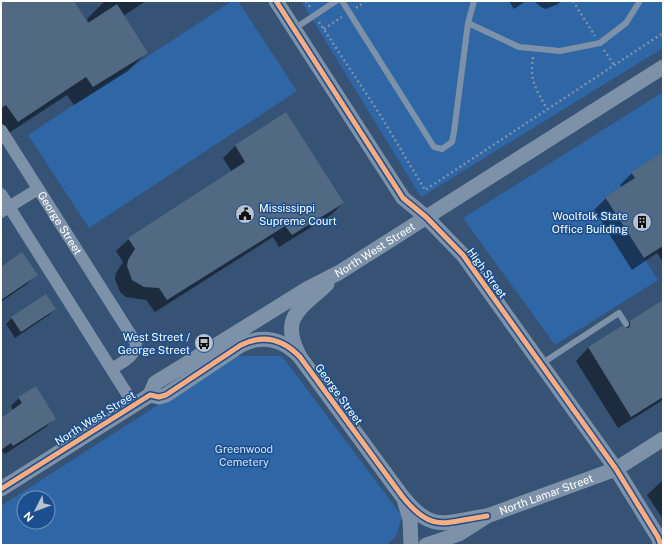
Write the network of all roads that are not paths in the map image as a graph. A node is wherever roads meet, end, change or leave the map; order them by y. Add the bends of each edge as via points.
1 (276, 1) edge
2 (336, 1) edge
3 (342, 1) edge
4 (474, 1) edge
5 (640, 1) edge
6 (468, 23) junction
7 (294, 29) junction
8 (663, 67) edge
9 (1, 130) edge
10 (38, 189) junction
11 (1, 194) edge
12 (5, 209) edge
13 (426, 217) junction
14 (340, 272) junction
15 (626, 324) dead end
16 (241, 345) joint
17 (300, 357) junction
18 (541, 365) junction
19 (112, 369) junction
20 (150, 395) junction
21 (134, 405) junction
22 (663, 439) edge
23 (616, 469) junction
24 (1, 489) edge
25 (402, 496) junction
26 (487, 516) junction
27 (411, 545) edge
28 (426, 545) edge
29 (661, 545) edge

1 - 7 street, High Street
2 - 7 lane
3 - 6 lane via 434,147 442,149 452,142
4 - 6 lane
5 - 6 lane via 626,23 600,43 560,51 519,46
7 - 13 street, High Street via 403,198
8 - 13 street, North West Street
9 - 10 street, George Street
10 - 12 street
10 - 19 street, George Street via 136,343 136,350 132,356
11 - 12 street
12 - 19 street
13 - 14 street, North West Street
13 - 18 street, High Street via 463,255
14 - 17 street via 303,305 292,320 290,328
14 - 20 street, North West Street via 307,289 164,377 156,383
15 - 18 lane via 619,313
16 - 17 street, George Street via 256,339 271,339 286,345
16 - 20 street, North West Street via 166,395
17 - 25 street, George Street
18 - 23 street, High Street
19 - 21 street
20 - 21 street, North West Street
21 - 24 street, North West Street
22 - 23 street, North Lamar Street
23 - 26 street, North Lamar Street
23 - 29 street, High Street
25 - 26 street via 429,522
25 - 27 street via 410,519
26 - 28 street, North Lamar Street via 459,534

